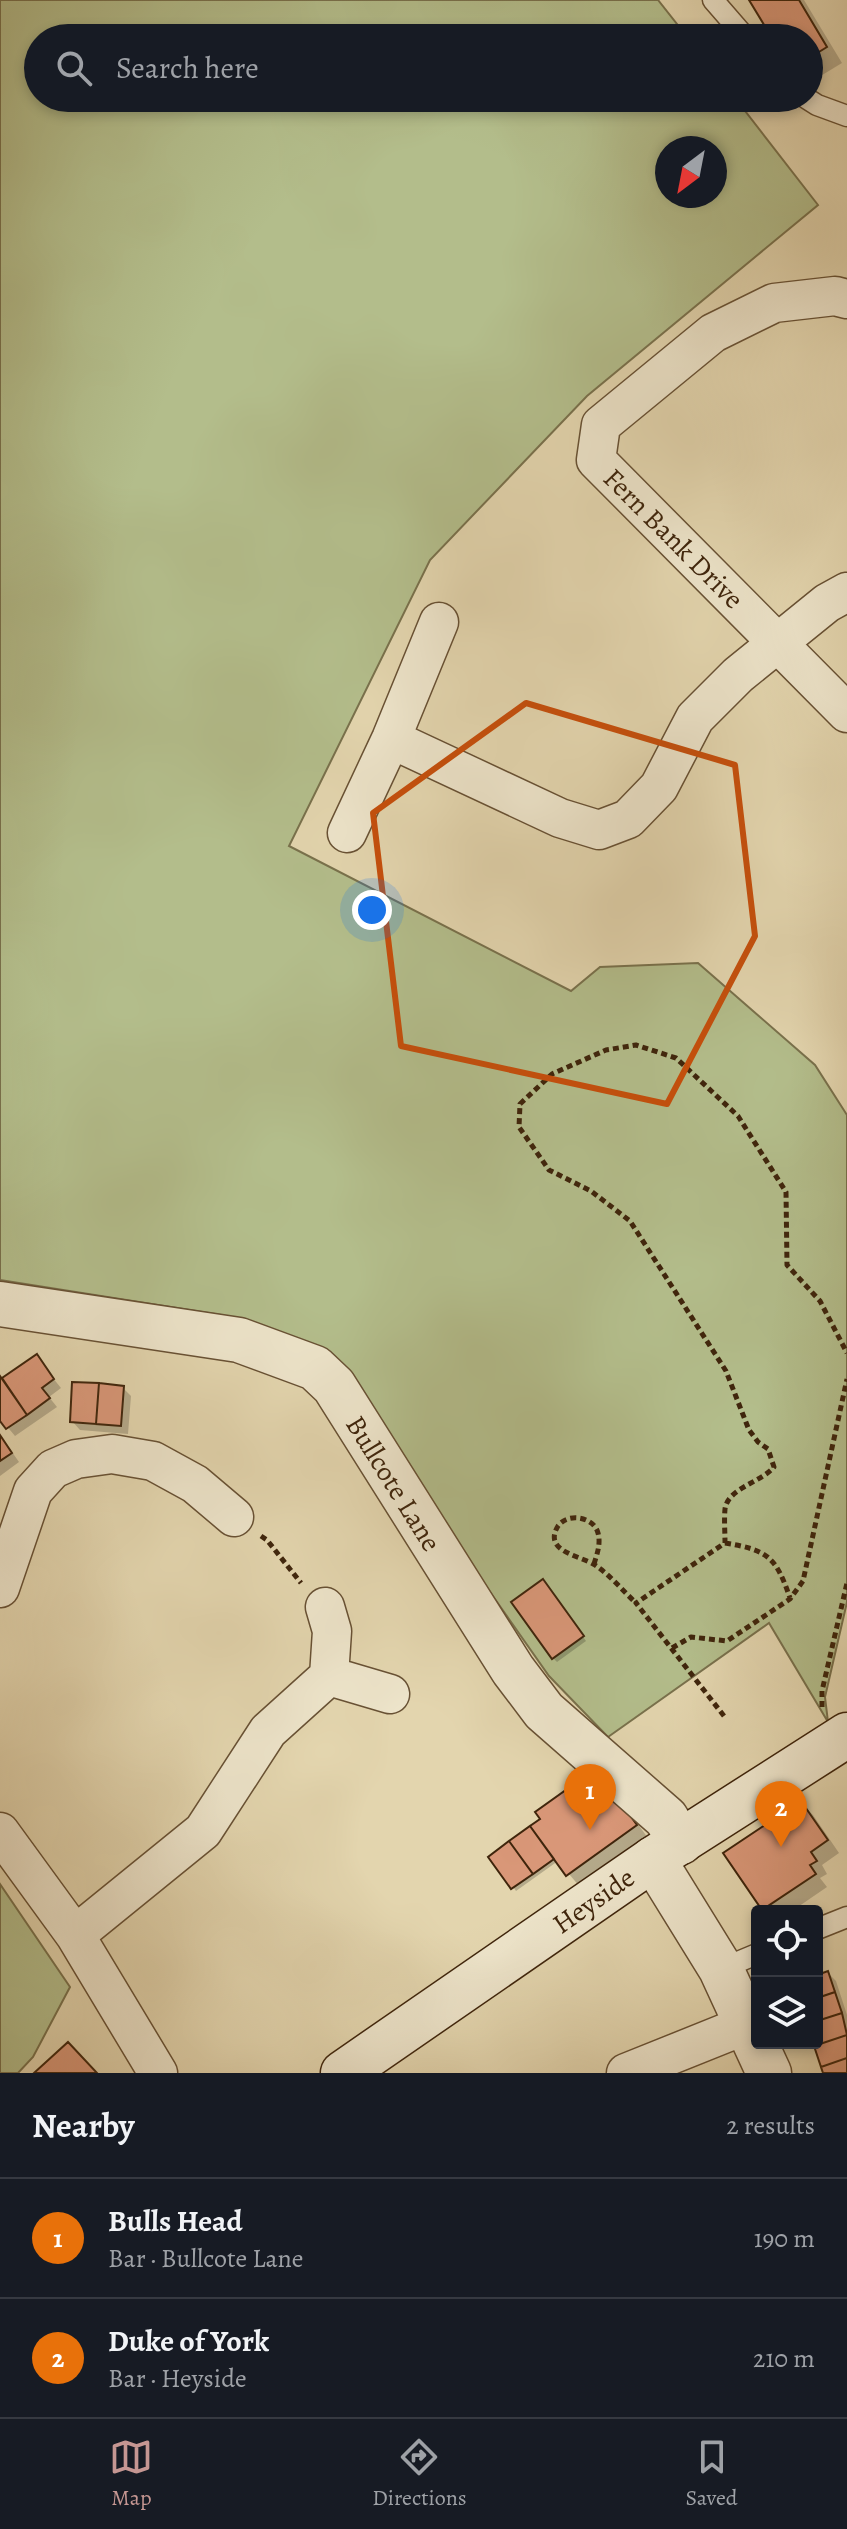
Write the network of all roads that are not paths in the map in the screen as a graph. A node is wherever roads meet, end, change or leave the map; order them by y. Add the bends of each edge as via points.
1 (713, 0) edge
2 (734, 24) edge
3 (823, 107) edge
4 (847, 116) edge
5 (841, 298) edge
6 (847, 592) edge
7 (439, 622) dead end
8 (778, 642) junction
9 (847, 713) edge
10 (391, 739) junction
11 (347, 833) dead end
12 (0, 1304) edge
13 (234, 1517) road end
14 (0, 1588) edge
15 (325, 1607) road end
16 (329, 1676) junction
17 (390, 1694) dead end
18 (845, 1736) edge
19 (0, 1832) edge
20 (667, 1850) junction
21 (847, 1917) edge
22 (823, 1927) edge
23 (75, 1935) junction
24 (739, 1961) edge
25 (748, 2024) junction
26 (158, 2073) edge
27 (343, 2073) edge
28 (626, 2073) edge
29 (769, 2073) edge

1 - 2 lane
3 - 4 lane
5 - 8 street, Fern Bank Drive via 774,303 713,333 601,425 596,460
6 - 8 street
7 - 10 street
8 - 9 street
8 - 10 street via 695,718 659,787 628,819 599,830 560,818
10 - 11 street
12 - 20 street, Bullcote Lane via 239,1340 315,1368 334,1386 513,1670 544,1711 666,1818
13 - 14 street via 195,1484 153,1461 112,1454 76,1459 53,1469 33,1491
15 - 16 street via 332,1631
16 - 17 street
16 - 23 street via 268,1731 203,1831
18 - 20 street, Heyside
19 - 23 street
20 - 24 street, Bullcote Lane
20 - 27 street, Heyside
21 - 22 lane
23 - 26 street
24 - 25 street, Bullcote Lane
25 - 28 street
25 - 29 street, Bullcote Lane

